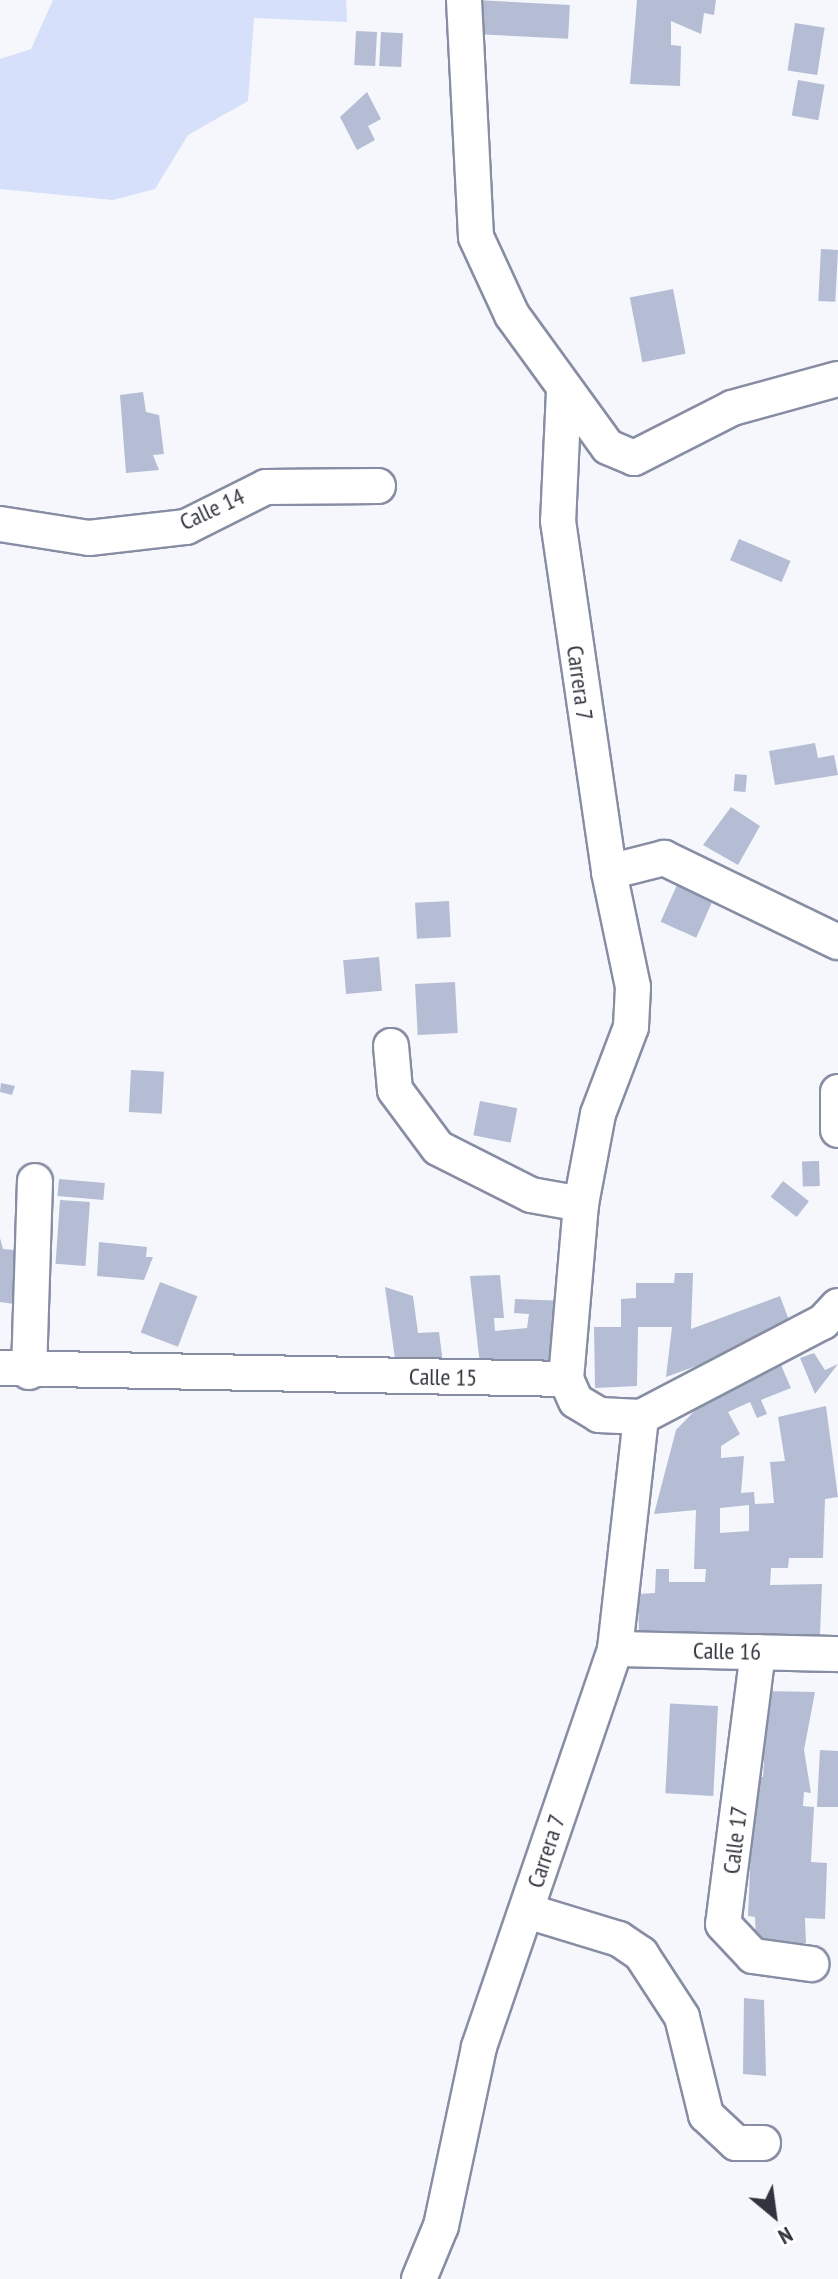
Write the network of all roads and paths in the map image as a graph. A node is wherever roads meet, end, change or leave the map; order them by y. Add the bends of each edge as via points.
1 (464, 0) edge
2 (838, 379) edge
3 (564, 391) junction
4 (378, 486) dead end
5 (0, 524) edge
6 (609, 872) junction
7 (838, 942) edge
8 (391, 1046) dead end
9 (838, 1092) edge
10 (838, 1130) edge
11 (35, 1181) dead end
12 (581, 1204) junction
13 (838, 1306) edge
14 (14, 1370) edge
15 (566, 1379) junction
16 (641, 1417) junction
17 (615, 1649) junction
18 (758, 1652) junction
19 (838, 1654) edge
20 (527, 1911) junction
21 (811, 1964) dead end
22 (763, 2143) dead end
23 (419, 2279) edge

1 - 3 street via 476,237 512,315
2 - 3 street via 732,408 634,458 608,447
3 - 6 street, Carrera 7 via 558,521
4 - 5 street, Calle 14 via 266,487 186,527 89,538
6 - 7 street via 664,858
6 - 12 street, Carrera 7 via 633,987 631,1027 598,1114
8 - 12 street via 395,1090 438,1148 531,1195
9 - 10 street
11 - 14 street
12 - 15 street, Carrera 7
13 - 16 street via 823,1322
14 - 15 street, Calle 15
15 - 16 street via 576,1401 599,1415
16 - 17 street, Carrera 7
17 - 18 street, Calle 16
17 - 20 street, Carrera 7
18 - 19 street, Calle 16
18 - 21 street, Calle 17 via 723,1924 753,1956
20 - 22 street via 619,1939 641,1954 682,2017 706,2115 736,2143
20 - 23 street, Carrera 7 via 479,2047 441,2226

